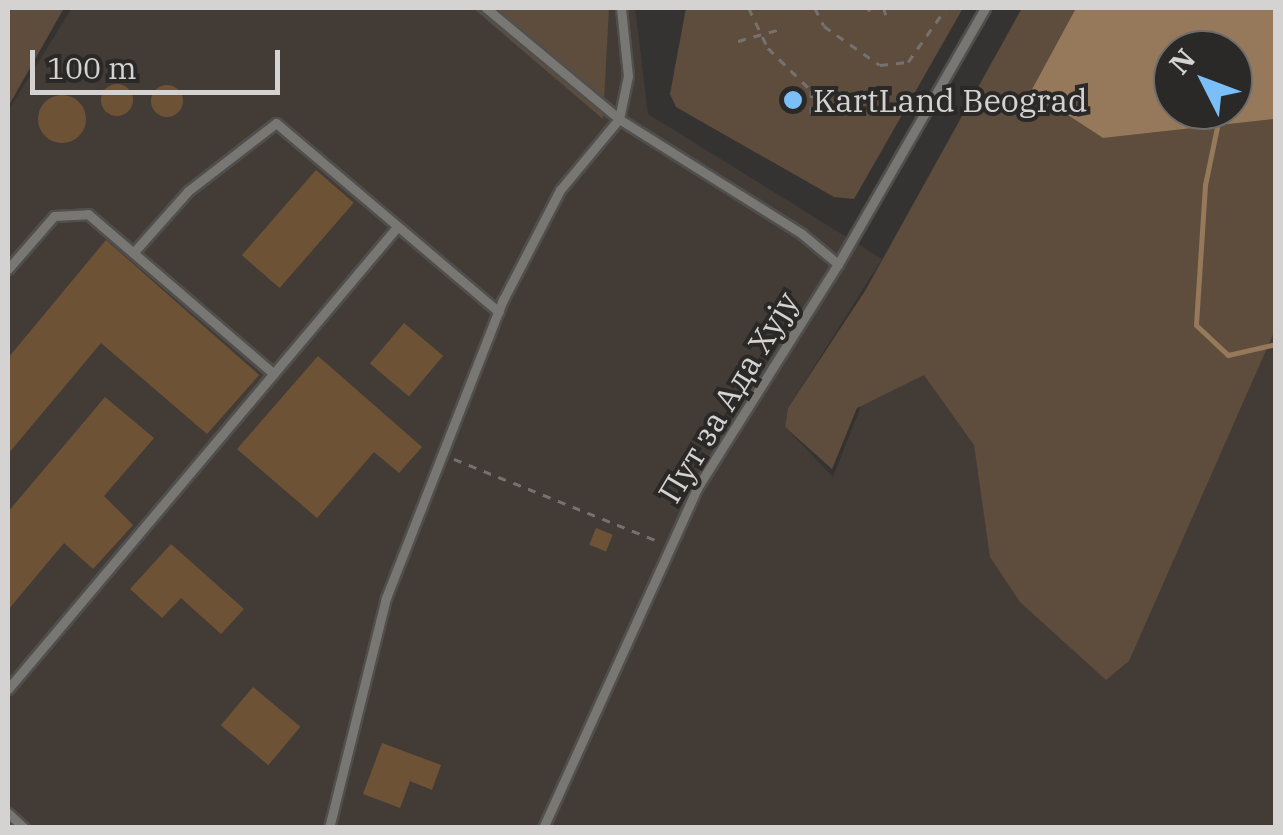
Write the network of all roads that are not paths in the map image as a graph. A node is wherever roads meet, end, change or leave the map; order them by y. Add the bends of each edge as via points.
1 (486, 8) edge
2 (621, 8) edge
3 (985, 8) edge
4 (618, 120) junction
5 (397, 227) junction
6 (133, 254) junction
7 (838, 264) junction
8 (8, 269) edge
9 (499, 312) junction
10 (274, 374) junction
11 (8, 689) edge
12 (8, 813) edge
13 (24, 828) edge
14 (330, 828) edge
15 (543, 828) edge

1 - 4 lane
2 - 4 lane via 628,76
3 - 7 lane, Пут за Ада Хују
4 - 7 lane via 802,234
4 - 9 lane via 560,190
5 - 6 lane via 276,123 188,191
5 - 9 lane
5 - 10 lane
6 - 8 lane via 88,214 68,212 54,216
6 - 10 lane
7 - 15 lane, Пут за Ада Хују via 697,488
9 - 14 lane via 386,598
10 - 11 lane
12 - 13 lane

